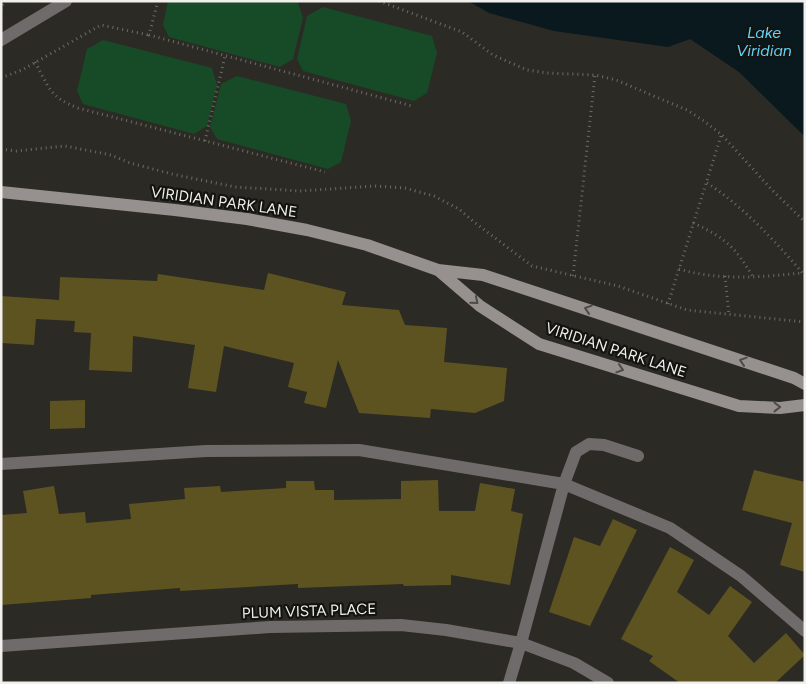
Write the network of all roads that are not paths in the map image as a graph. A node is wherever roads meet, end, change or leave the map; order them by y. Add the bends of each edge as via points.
1 (66, 1) edge
2 (1, 40) edge
3 (1, 192) edge
4 (438, 270) junction
5 (805, 384) edge
6 (805, 405) edge
7 (638, 456) dead end
8 (1, 464) edge
9 (564, 484) junction
10 (805, 631) edge
11 (521, 643) junction
12 (1, 646) edge
13 (509, 683) edge
14 (608, 683) edge

1 - 2 street
3 - 4 street, VIRIDIAN PARK LANE via 176,210 307,230 366,244
5 -> 4 street, VIRIDIAN PARK LANE via 482,274
4 -> 6 street, VIRIDIAN PARK LANE via 480,306 539,344 739,406 780,408
7 - 9 street via 604,445 589,444 576,452
8 - 9 street via 206,451 359,450
9 - 10 street via 670,528 740,576
9 - 11 street
11 - 12 street, PLUM VISTA PLACE via 401,625 270,627
11 - 13 street
11 - 14 street, PLUM VISTA PLACE via 574,663

